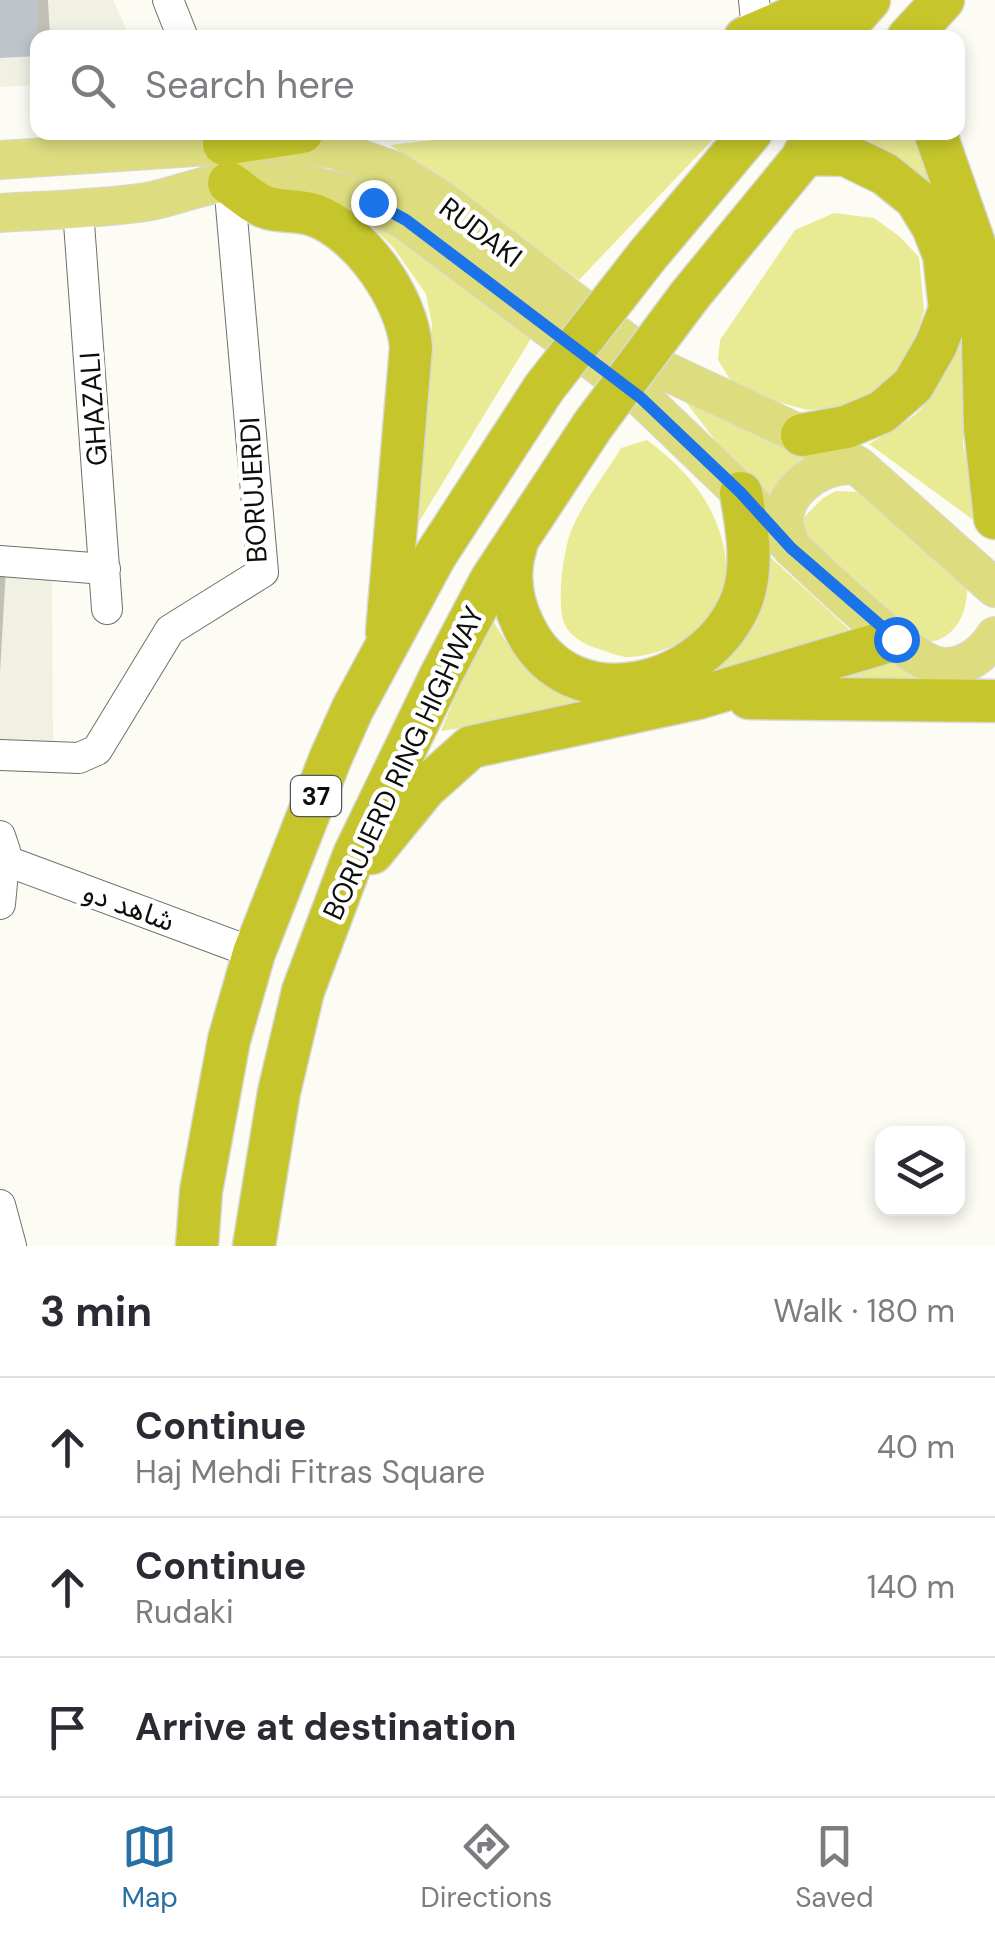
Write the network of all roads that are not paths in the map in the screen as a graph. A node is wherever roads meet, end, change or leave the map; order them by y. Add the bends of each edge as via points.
1 (168, 0) edge
2 (834, 0) edge
3 (870, 0) edge
4 (944, 0) edge
5 (752, 23) edge
6 (180, 30) edge
7 (842, 30) edge
8 (916, 30) edge
9 (935, 30) edge
10 (272, 140) edge
11 (744, 140) edge
12 (938, 140) edge
13 (814, 143) edge
14 (224, 153) edge
15 (0, 160) edge
16 (78, 209) junction
17 (0, 213) edge
18 (802, 435) junction
19 (858, 466) junction
20 (741, 493) junction
21 (995, 518) edge
22 (518, 537) junction
23 (791, 548) junction
24 (0, 561) edge
25 (105, 569) junction
26 (995, 588) edge
27 (107, 608) dead end
28 (995, 636) edge
29 (896, 639) junction
30 (386, 645) junction
31 (948, 668) junction
32 (995, 686) edge
33 (698, 698) junction
34 (995, 701) edge
35 (0, 755) edge
36 (2, 850) edge
37 (338, 894) junction
38 (0, 904) edge
39 (254, 953) junction
40 (0, 1205) edge
41 (11, 1246) edge
42 (197, 1246) edge
43 (254, 1246) edge

1 - 6 street
2 - 5 highway
3 - 7 highway
4 - 8 highway
4 - 9 highway
10 - 14 highway
11 - 30 highway, BORUJERD RING HIGHWAY / 37, bridge via 544,388
12 - 21 highway via 976,249
13 - 18 highway via 885,174 916,199 944,255 950,309 914,384 882,412
13 - 22 highway, BORUJERD RING HIGHWAY / 37, bridge via 690,295
14 - 15 main road, RUDAKI
14 - 16 main road, RUDAKI via 148,202
14 - 18 main road, RUDAKI via 310,144 395,171 661,368
14 - 20 main road, RUDAKI via 281,182 343,191 406,220 641,398
14 - 30 highway via 264,207 313,215 360,248 405,318 411,348
14 - 35 street, BORUJERDI via 263,572 170,630 96,750 79,758
16 - 17 main road, RUDAKI
16 - 25 street, GHAZALI
18 - 19 main road, RUDAKI
19 - 23 main road via 818,472 796,493 784,522
19 - 26 main road, RUDAKI
20 - 22 highway via 748,535 741,601 704,651 669,674 629,686 586,681 542,659 517,614 511,586
20 - 23 main road, RUDAKI
22 - 37 highway, BORUJERD RING HIGHWAY / 37 via 441,675
23 - 29 main road, RUDAKI
24 - 25 street
25 - 27 street, GHAZALI
28 - 31 main road via 976,657
29 - 31 main road, RUDAKI
29 - 33 highway
30 - 39 highway, BORUJERD RING HIGHWAY / 37 via 331,757
31 - 32 street
33 - 34 highway
33 - 37 highway via 470,747 425,788
36 - 38 street
36 - 39 street, شاهد دو
37 - 43 highway, BORUJERD RING HIGHWAY / 37 via 303,991
39 - 42 highway, BORUJERD RING HIGHWAY / 37 via 214,1110
40 - 41 street

